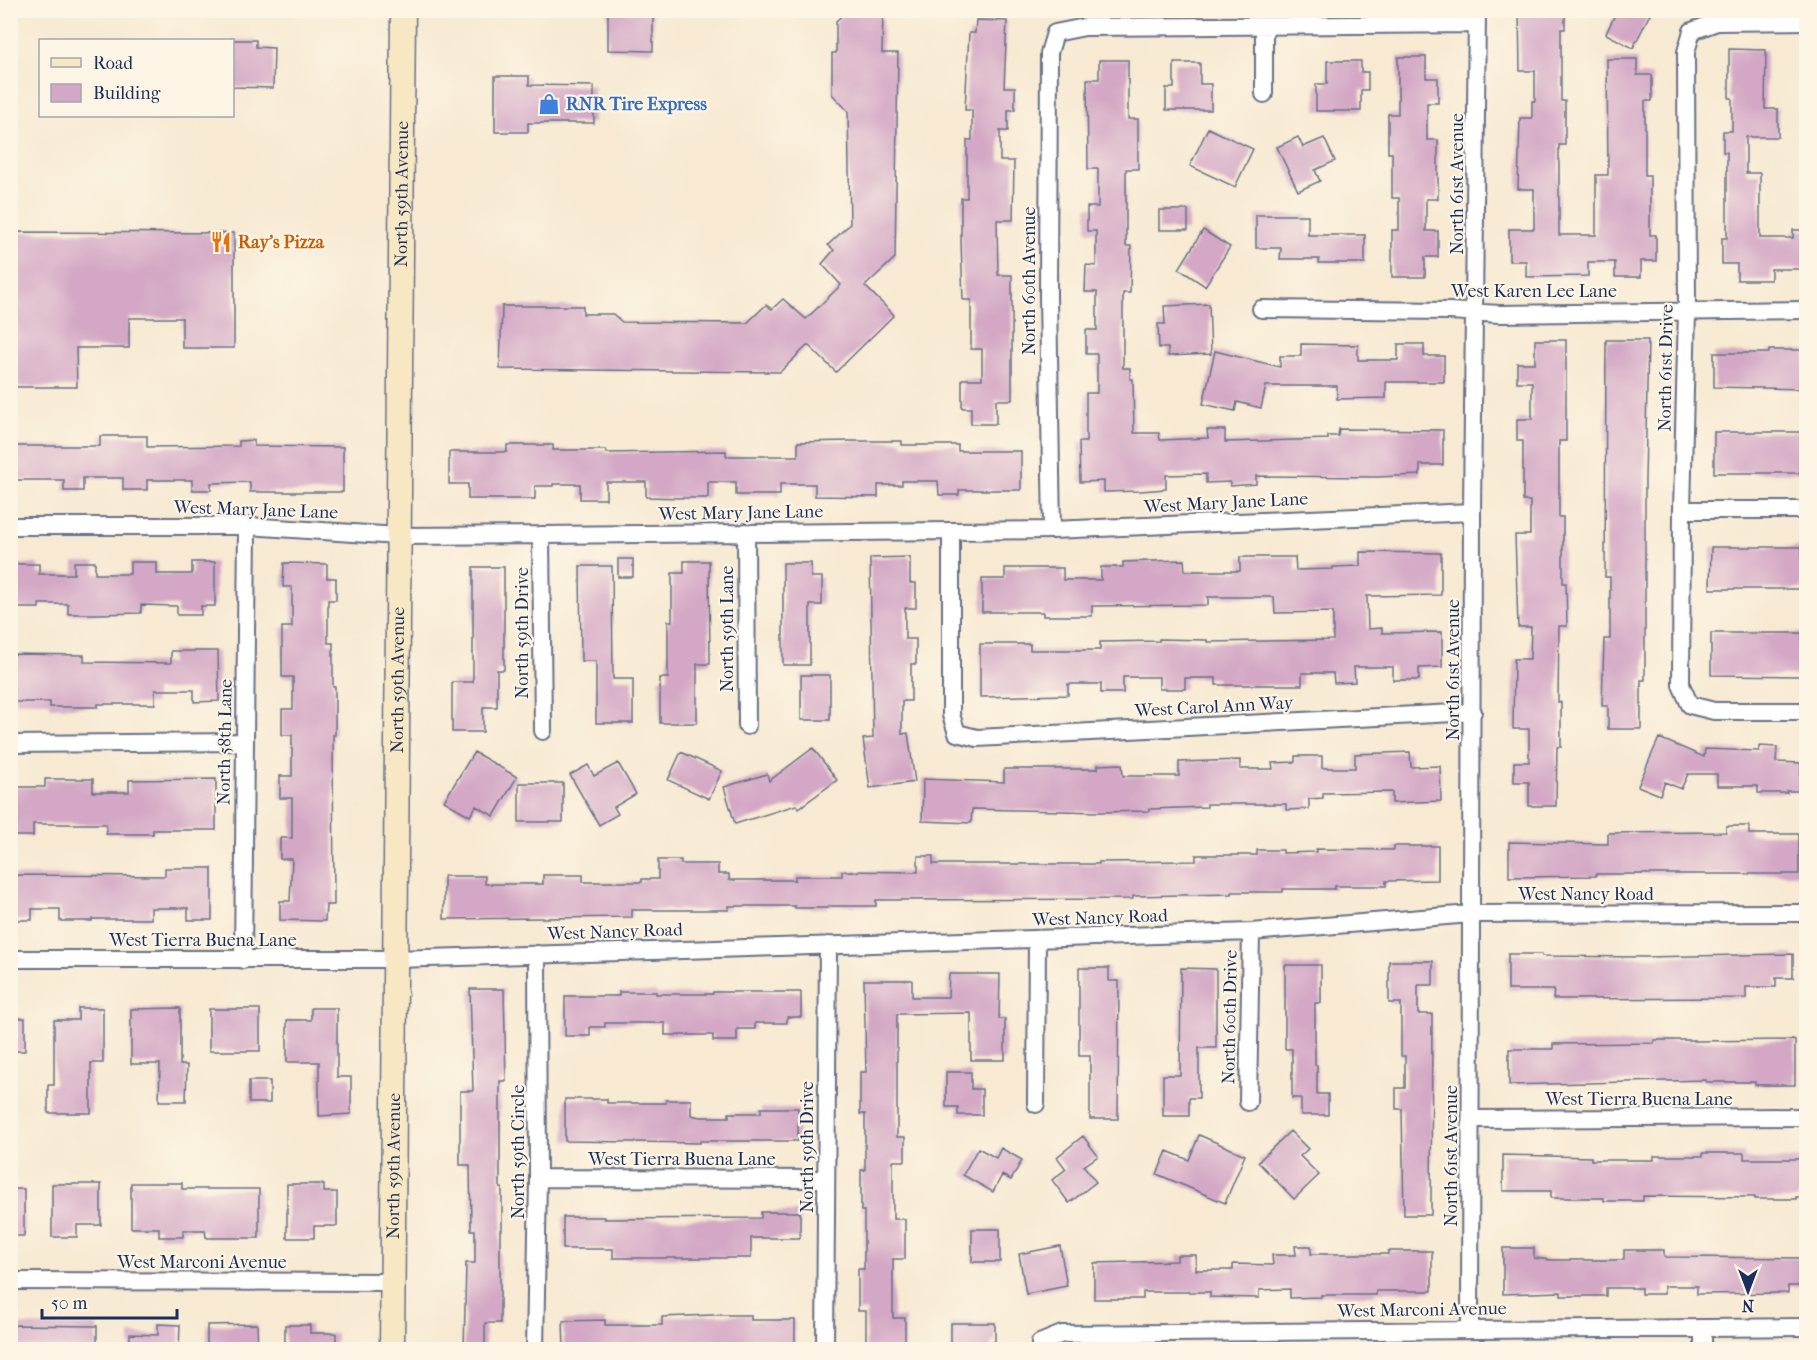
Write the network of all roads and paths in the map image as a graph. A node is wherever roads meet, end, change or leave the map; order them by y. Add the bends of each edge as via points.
1 (403, 10) edge
2 (1477, 17) edge
3 (1806, 21) edge
4 (1264, 26) junction
5 (1264, 94) dead end
6 (1261, 309) dead end
7 (1687, 310) junction
8 (1806, 310) edge
9 (1476, 312) junction
10 (1682, 510) junction
11 (1806, 510) edge
12 (1472, 512) junction
13 (10, 526) edge
14 (247, 526) junction
15 (1052, 530) junction
16 (951, 531) junction
17 (746, 532) junction
18 (541, 535) junction
19 (398, 536) junction
20 (1806, 711) edge
21 (1473, 712) junction
22 (747, 726) dead end
23 (543, 731) dead end
24 (244, 742) junction
25 (10, 744) edge
26 (1806, 913) edge
27 (1471, 914) junction
28 (1251, 932) junction
29 (1037, 939) junction
30 (828, 945) junction
31 (537, 954) junction
32 (10, 959) edge
33 (395, 959) junction
34 (243, 960) junction
35 (1248, 1102) dead end
36 (1036, 1104) dead end
37 (1806, 1118) edge
38 (1471, 1119) junction
39 (538, 1178) junction
40 (826, 1179) junction
41 (10, 1281) edge
42 (393, 1282) junction
43 (1806, 1327) edge
44 (1703, 1328) junction
45 (1470, 1329) junction
46 (1040, 1346) edge
47 (392, 1350) edge
48 (535, 1350) edge
49 (825, 1350) edge
50 (1703, 1350) edge

1 - 19 main road, North 59th Avenue
2 - 4 street
2 - 9 street, North 61st Avenue
3 - 7 street, North 61st Drive via 1717,22 1692,31 1686,52
4 - 5 street
4 - 15 street, North 60th Avenue via 1085,27 1055,33 1049,53
6 - 9 street, West Karen Lee Lane
7 - 8 street, West Karen Lee Lane
7 - 9 street, West Karen Lee Lane
7 - 10 street, North 61st Drive
9 - 12 street, North 61st Avenue
10 - 11 street
10 - 20 street, North 61st Drive via 1681,685 1690,705 1714,711
12 - 15 street, West Mary Jane Lane
12 - 21 street, North 61st Avenue
13 - 14 street, West Mary Jane Lane
14 - 19 street, West Mary Jane Lane
14 - 24 street, North 58th Lane
15 - 16 street, West Mary Jane Lane
16 - 17 street, West Mary Jane Lane
16 - 21 street, West Carol Ann Way via 951,715 957,733 977,738
17 - 18 street, West Mary Jane Lane
17 - 22 street, North 59th Lane
18 - 19 street, West Mary Jane Lane
18 - 23 street, North 59th Drive
19 - 33 main road, North 59th Avenue
21 - 27 street, North 61st Avenue
24 - 25 street
24 - 34 street, North 58th Lane
26 - 27 street, West Nancy Road
27 - 28 street, West Nancy Road
27 - 38 street, North 61st Avenue
28 - 29 street, West Nancy Road
28 - 35 street, North 60th Drive
29 - 30 street, West Nancy Road
29 - 36 street
30 - 31 street, West Nancy Road
30 - 40 street, North 59th Drive
31 - 33 street, West Nancy Road
31 - 39 street, North 59th Circle
32 - 34 street, West Tierra Buena Lane
33 - 34 street, West Tierra Buena Lane
33 - 42 main road, North 59th Avenue
37 - 38 street, West Tierra Buena Lane
38 - 45 street, North 61st Avenue
39 - 40 street, West Tierra Buena Lane
39 - 48 street, North 59th Circle
40 - 49 street, North 59th Drive
41 - 42 street, West Marconi Avenue
42 - 47 main road, North 59th Avenue
43 - 44 street, West Marconi Avenue
44 - 45 street, West Marconi Avenue
44 - 50 street
45 - 46 street, West Marconi Avenue via 1062,1334

